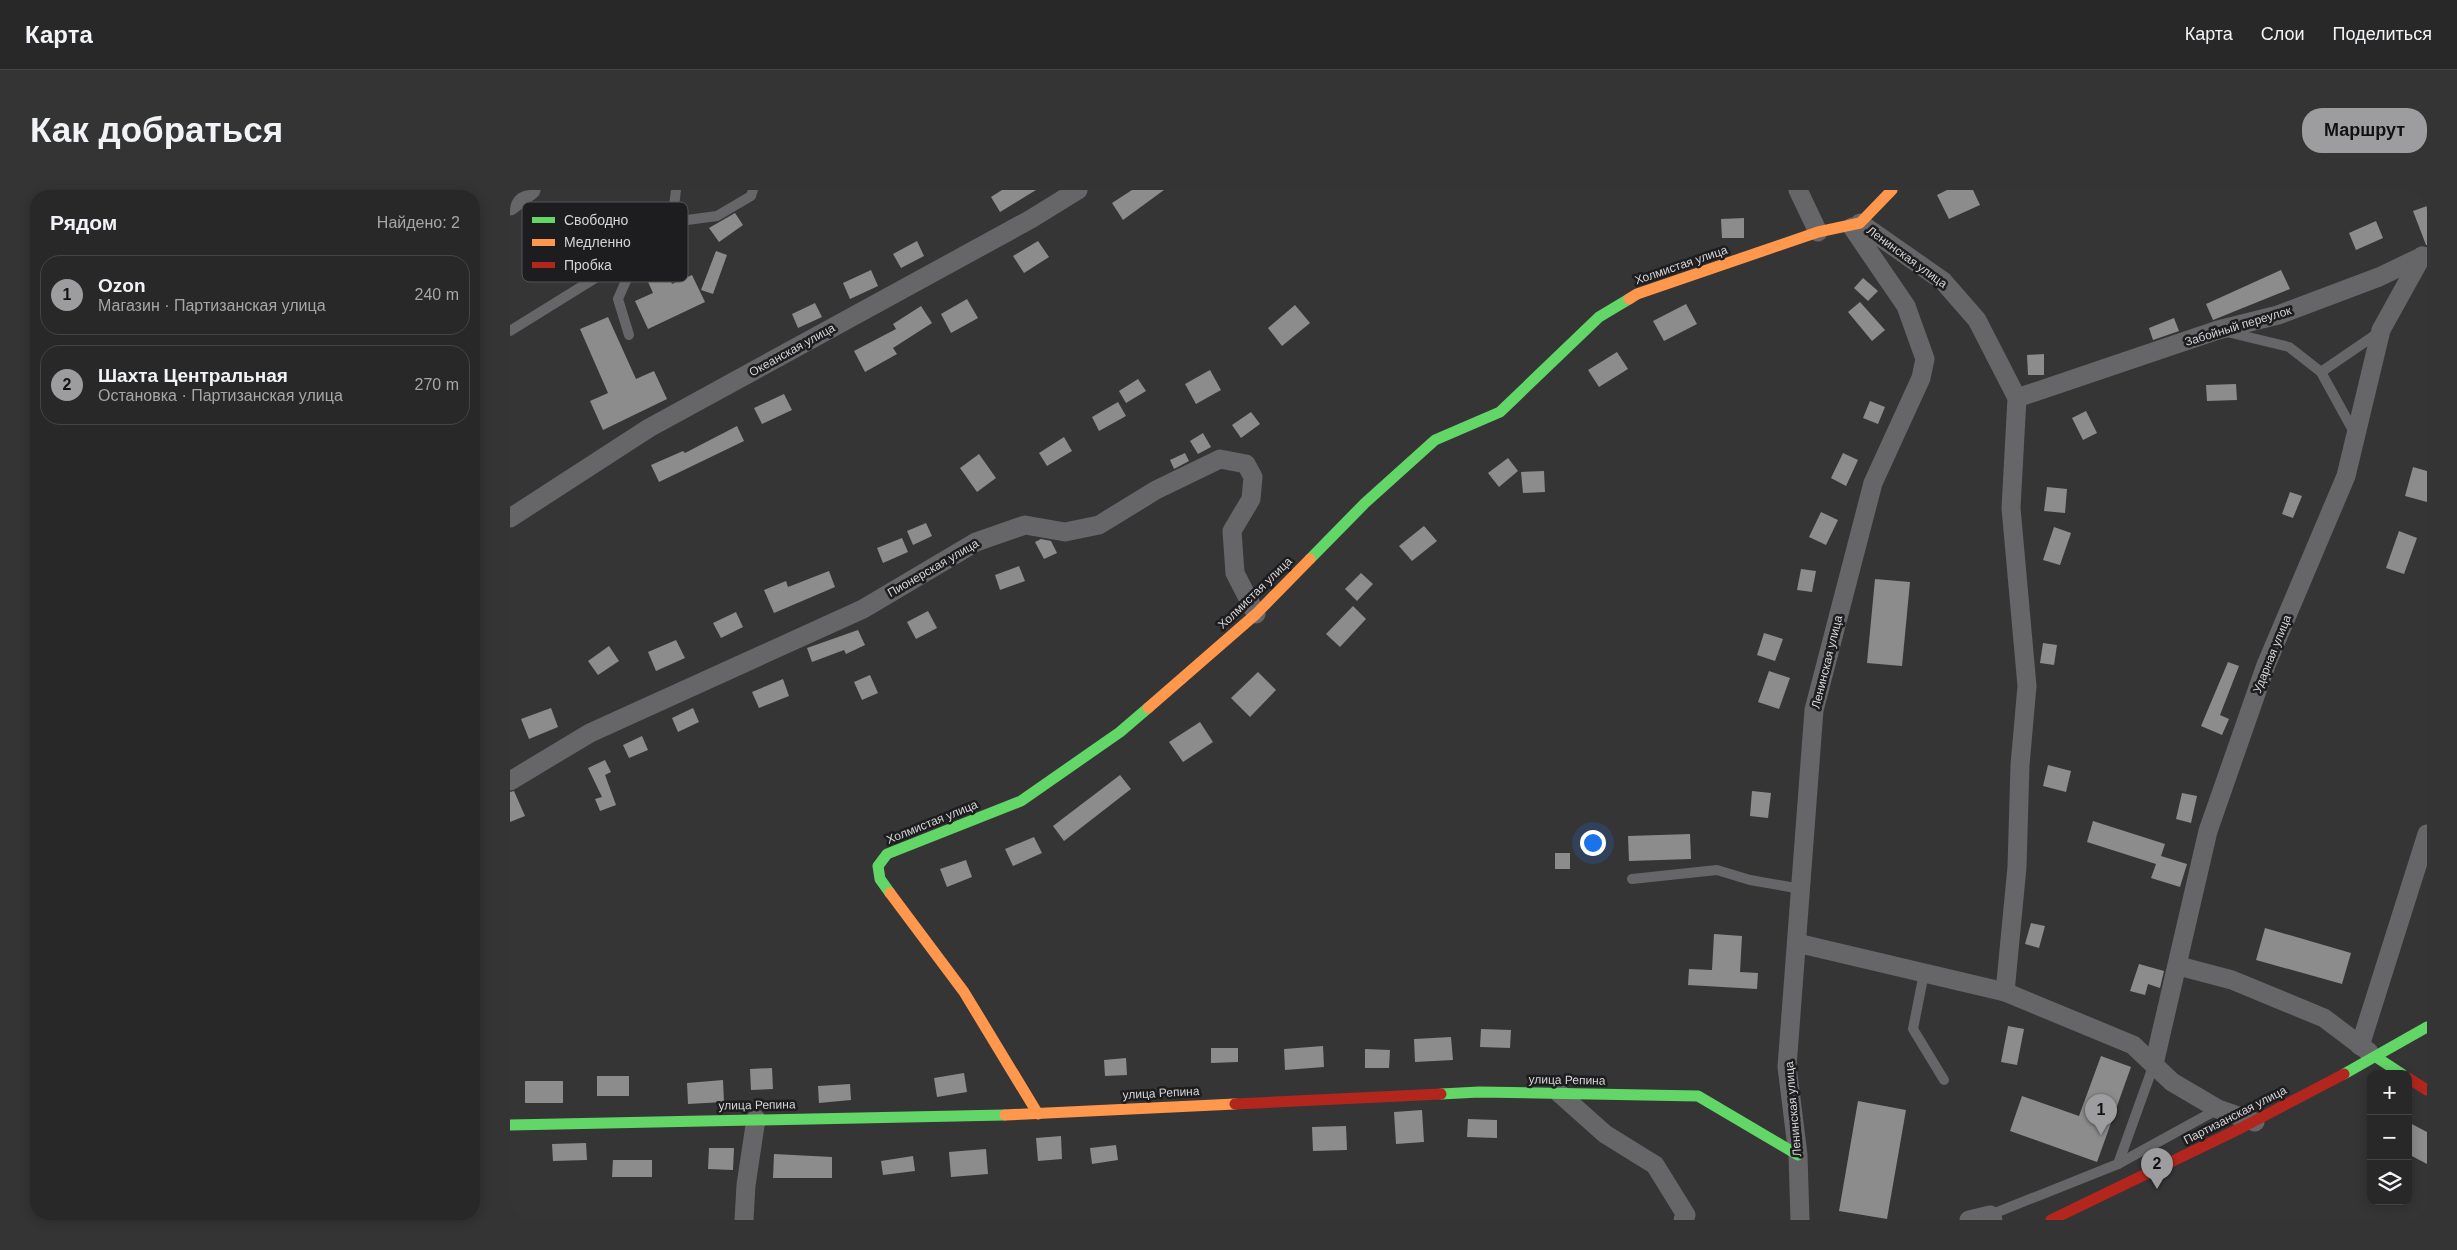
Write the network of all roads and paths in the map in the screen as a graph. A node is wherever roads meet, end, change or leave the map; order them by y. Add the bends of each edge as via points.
1 (530, 190) edge
2 (753, 190) edge
3 (1078, 190) edge
4 (1798, 190) edge
5 (1892, 190) edge
6 (510, 206) edge
7 (688, 220) edge
8 (1856, 225) junction
9 (1818, 232) junction
10 (2424, 255) edge
11 (590, 282) edge
12 (625, 282) edge
13 (2218, 330) junction
14 (2382, 330) junction
15 (510, 331) edge
16 (629, 335) dead end
17 (2321, 372) junction
18 (2017, 398) junction
19 (2357, 436) junction
20 (510, 518) edge
21 (1256, 614) junction
22 (510, 781) edge
23 (2427, 834) edge
24 (1632, 879) dead end
25 (1801, 889) junction
26 (1798, 943) junction
27 (2179, 966) junction
28 (1924, 972) junction
29 (2005, 992) junction
30 (2427, 1027) edge
31 (2360, 1046) junction
32 (2376, 1057) junction
33 (2154, 1064) junction
34 (2396, 1070) edge
35 (1944, 1080) dead end
36 (2412, 1081) edge
37 (2427, 1090) edge
38 (1559, 1093) junction
39 (2218, 1109) junction
40 (1038, 1114) junction
41 (756, 1119) junction
42 (2255, 1122) junction
43 (510, 1125) edge
44 (1798, 1155) junction
45 (2118, 1164) junction
46 (1991, 1217) edge
47 (744, 1220) edge
48 (1683, 1220) edge
49 (1800, 1220) edge
50 (1969, 1220) edge
51 (2051, 1220) edge

1 - 6 street
2 - 7 lane via 750,196 717,216
3 - 20 street, Океанская улица via 1022,224 648,428
4 - 9 street
5 - 8 street
8 - 9 street, Холмистая улица
8 - 18 street, Ленинская улица via 1943,281 1977,320
8 - 25 street, Ленинская улица via 1906,306 1925,359 1921,378 1873,483 1814,710
9 - 21 street, Холмистая улица via 1637,294 1599,317 1500,412 1435,440 1365,503
10 - 13 street, Забойный переулок via 2379,277 2278,315
10 - 14 street, Ударная улица
11 - 15 lane
12 - 16 lane via 618,298
13 - 17 lane via 2289,347
13 - 18 street, Забойный переулок
14 - 17 lane
14 - 19 street, Ударная улица
17 - 19 lane
18 - 29 street via 2011,508 2027,686 2020,766 2017,867
19 - 27 street, Ударная улица via 2346,476 2266,665 2208,831
21 - 22 street, Пионерская улица via 1235,573 1232,531 1251,499 1253,477 1246,464 1220,459 1156,490 1099,525 1065,532 1025,525 976,542 863,608 590,733
21 - 40 street, Холмистая улица via 1120,732 1021,801 887,854 878,866 880,879 964,992
23 - 31 street
24 - 25 lane via 1717,870
25 - 26 street, Ленинская улица
26 - 28 street
26 - 44 street, Ленинская улица via 1787,1067
27 - 31 street via 2232,980 2324,1018
27 - 33 street, Ударная улица
28 - 29 street
28 - 35 lane via 1913,1029
29 - 33 street via 2132,1045
30 - 32 street, Партизанская улица
31 - 32 street
32 - 34 street
32 - 42 street, Партизанская улица
33 - 39 street via 2172,1082
33 - 45 lane
36 - 37 street
38 - 40 street, улица Репина via 1479,1092
38 - 44 street, улица Репина via 1698,1096
38 - 48 street via 1605,1134 1655,1165 1686,1215
39 - 42 street
39 - 45 lane
40 - 41 street, улица Репина
41 - 43 street, улица Репина
41 - 47 street
42 - 51 street, Партизанская улица
44 - 49 street, Ленинская улица
45 - 46 lane
46 - 50 street

